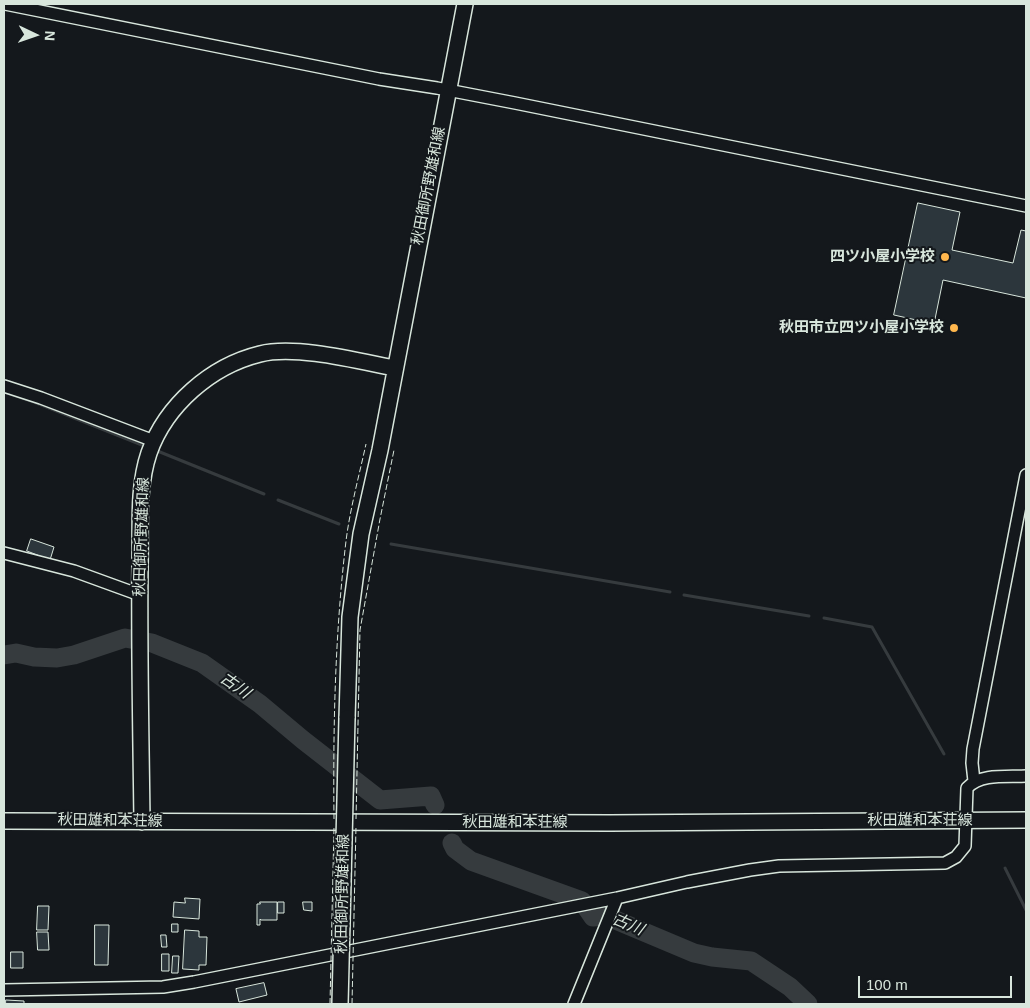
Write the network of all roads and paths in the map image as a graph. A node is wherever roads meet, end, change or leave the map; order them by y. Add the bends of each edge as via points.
1 (5, 4) edge
2 (464, 4) edge
3 (448, 90) junction
4 (1026, 206) edge
5 (394, 368) junction
6 (4, 386) edge
7 (152, 445) junction
8 (1026, 475) edge
9 (4, 553) edge
10 (140, 595) junction
11 (1026, 776) edge
12 (974, 781) junction
13 (967, 820) junction
14 (1026, 820) edge
15 (4, 821) edge
16 (142, 822) junction
17 (617, 898) junction
18 (4, 990) edge
19 (340, 1004) edge
20 (574, 1004) edge

1 - 3 street
2 - 3 main road, 秋田御所野雄和線
3 - 4 street
3 - 5 main road, 秋田御所野雄和線
5 - 7 main road, 秋田御所野雄和線 via 332,356 289,352 261,354 205,378 166,420
5 - 19 main road, 秋田御所野雄和線, bridge via 361,534 350,617
6 - 7 street via 41,398
7 - 10 main road, 秋田御所野雄和線 via 141,495
8 - 12 street via 974,749
9 - 10 street via 74,571
10 - 16 main road, 秋田御所野雄和線
11 - 12 street
12 - 13 street via 967,788
13 - 14 main road, 秋田雄和本荘線
13 - 16 main road, 秋田雄和本荘線
13 - 17 street via 965,846 956,857 945,863 770,867
15 - 16 main road, 秋田雄和本荘線
17 - 18 street via 163,987
17 - 20 street

